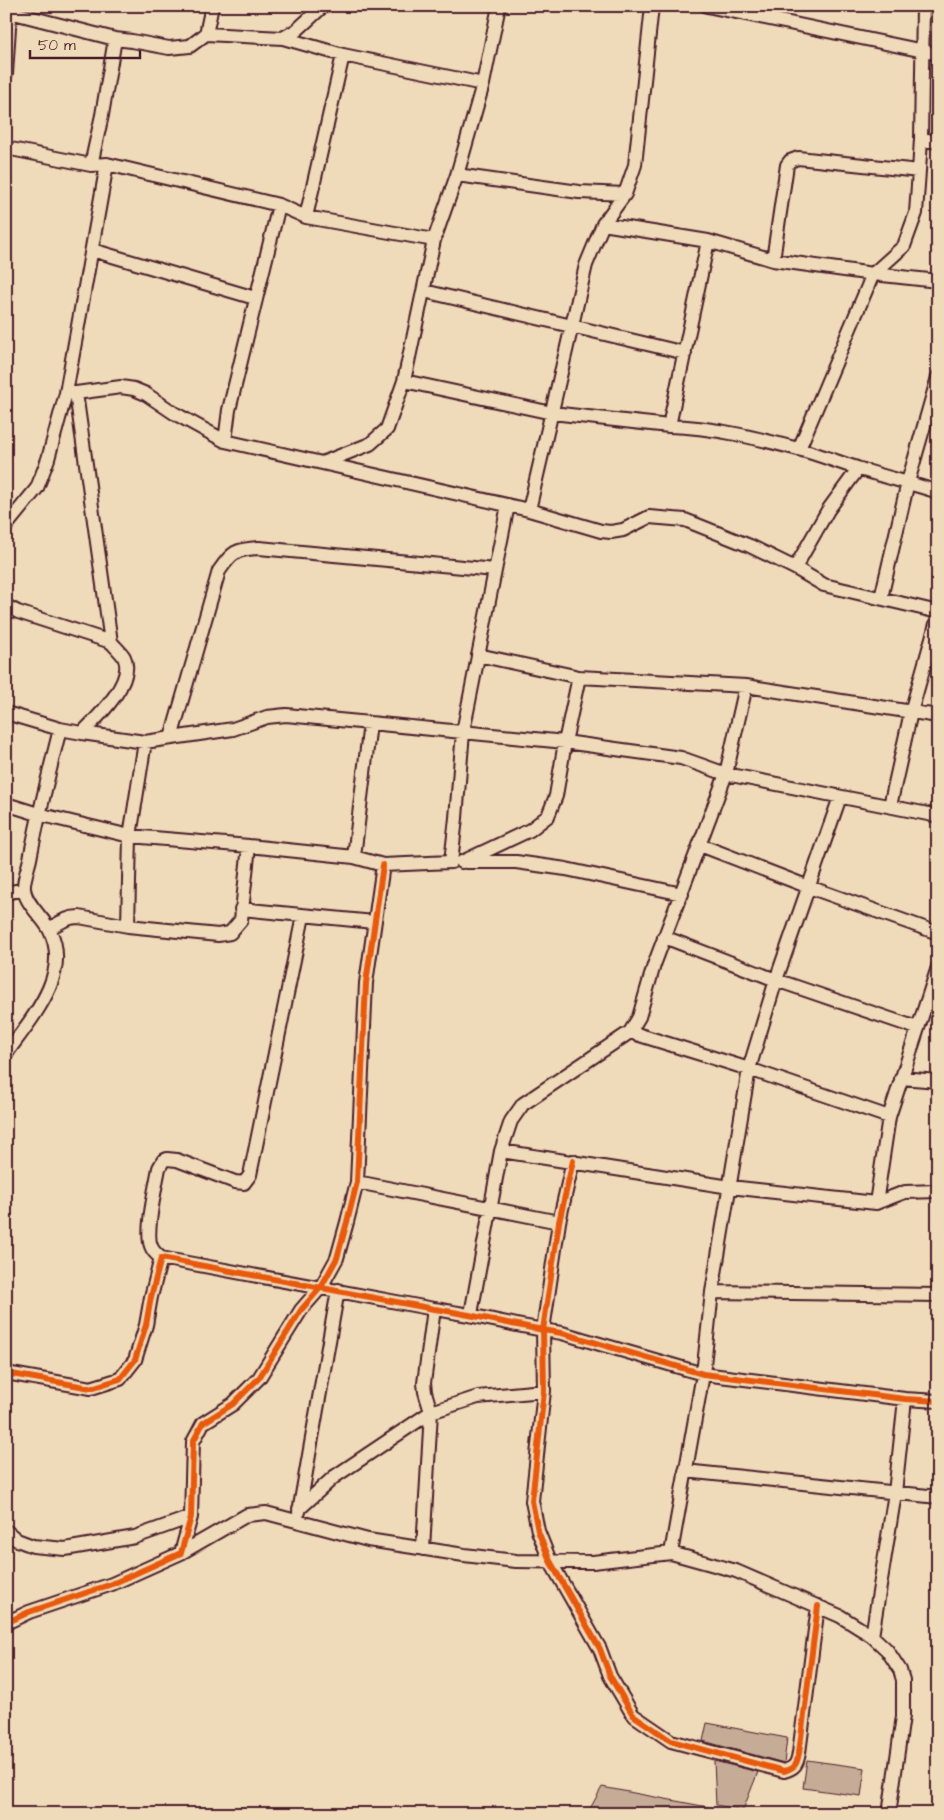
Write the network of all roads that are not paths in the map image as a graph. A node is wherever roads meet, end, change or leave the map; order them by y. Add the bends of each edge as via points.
1 (212, 6) edge
2 (323, 6) edge
3 (500, 6) edge
4 (652, 6) edge
5 (707, 6) edge
6 (923, 6) edge
7 (8, 11) edge
8 (206, 34) junction
9 (282, 38) junction
10 (115, 39) junction
11 (922, 52) junction
12 (938, 54) edge
13 (343, 55) junction
14 (6, 74) edge
15 (483, 84) junction
16 (921, 139) junction
17 (938, 142) edge
18 (6, 148) edge
19 (108, 164) junction
20 (91, 165) junction
21 (919, 171) junction
22 (457, 175) junction
23 (625, 194) junction
24 (279, 205) junction
25 (306, 217) junction
26 (603, 224) junction
27 (434, 240) junction
28 (708, 241) junction
29 (92, 250) junction
30 (773, 260) junction
31 (873, 274) junction
32 (938, 281) edge
33 (424, 291) junction
34 (255, 298) junction
35 (572, 326) junction
36 (684, 353) junction
37 (938, 377) edge
38 (404, 381) junction
39 (71, 393) junction
40 (934, 403) edge
41 (552, 413) junction
42 (669, 426) junction
43 (225, 441) junction
44 (799, 449) junction
45 (322, 463) junction
46 (858, 469) junction
47 (908, 482) junction
48 (938, 492) edge
49 (508, 505) junction
50 (529, 510) junction
51 (6, 526) edge
52 (795, 568) junction
53 (495, 570) junction
54 (881, 598) junction
55 (6, 606) edge
56 (938, 612) edge
57 (938, 617) edge
58 (111, 642) junction
59 (478, 655) junction
60 (579, 677) junction
61 (746, 686) junction
62 (911, 712) junction
63 (6, 713) edge
64 (938, 716) edge
65 (370, 723) junction
66 (60, 729) junction
67 (462, 732) junction
68 (82, 733) junction
69 (171, 738) junction
70 (145, 742) junction
71 (565, 742) junction
72 (726, 774) junction
73 (840, 797) junction
74 (6, 804) edge
75 (890, 806) junction
76 (38, 814) junction
77 (938, 816) edge
78 (130, 836) junction
79 (700, 844) junction
80 (249, 846) junction
81 (354, 857) junction
82 (457, 862) junction
83 (383, 864) junction
84 (809, 887) junction
85 (24, 889) junction
86 (6, 893) edge
87 (682, 894) junction
88 (241, 909) junction
89 (303, 916) junction
90 (374, 922) junction
91 (128, 926) junction
92 (49, 929) junction
93 (938, 933) edge
94 (664, 937) junction
95 (937, 969) edge
96 (776, 980) junction
97 (917, 1028) junction
98 (630, 1032) junction
99 (6, 1054) edge
100 (749, 1069) junction
101 (901, 1078) junction
102 (938, 1081) edge
103 (889, 1117) junction
104 (501, 1151) junction
105 (573, 1161) junction
106 (357, 1182) junction
107 (730, 1187) junction
108 (938, 1191) edge
109 (876, 1203) junction
110 (490, 1208) junction
111 (559, 1222) junction
112 (161, 1258) junction
113 (321, 1288) junction
114 (338, 1290) junction
115 (712, 1292) junction
116 (938, 1295) edge
117 (434, 1309) junction
118 (471, 1314) junction
119 (543, 1330) junction
120 (6, 1373) edge
121 (703, 1374) junction
122 (544, 1391) junction
123 (905, 1398) junction
124 (938, 1401) edge
125 (431, 1412) junction
126 (685, 1471) junction
127 (895, 1493) junction
128 (938, 1497) edge
129 (298, 1515) junction
130 (191, 1517) junction
131 (6, 1531) edge
132 (423, 1549) junction
133 (181, 1553) junction
134 (671, 1553) junction
135 (550, 1561) junction
136 (818, 1606) junction
137 (6, 1623) edge
138 (872, 1636) junction
139 (889, 1814) edge

1 - 8 street
2 - 9 street via 297,30
3 - 15 street
4 - 23 street via 635,165
5 - 11 street
6 - 11 street
7 - 10 street
7 - 14 street
8 - 9 street
8 - 10 street via 190,46 169,48
9 - 13 street
10 - 20 street
11 - 12 street
11 - 16 street
13 - 15 street
13 - 25 street
15 - 22 street
16 - 17 street
16 - 21 street
18 - 20 street
19 - 20 street
19 - 24 street
19 - 29 street
21 - 30 street via 798,158 790,161
21 - 31 street via 916,212 904,246
22 - 23 street via 580,192
22 - 27 street
23 - 26 street
24 - 25 street
24 - 34 street
25 - 27 street
26 - 28 street
26 - 35 street via 586,264
27 - 33 street
28 - 30 street
28 - 36 street
29 - 34 street
29 - 39 street
30 - 31 street
31 - 32 street
31 - 44 street
33 - 35 street
33 - 38 street
34 - 43 street
35 - 36 street
35 - 41 street
36 - 42 street
37 - 40 street
38 - 41 street
38 - 45 street via 387,429 370,444
39 - 43 street via 134,389
39 - 51 street via 37,488
39 - 58 street
40 - 47 street
41 - 42 street
41 - 50 street
42 - 44 street via 710,430
43 - 45 street
44 - 46 street
45 - 49 street
46 - 47 street
46 - 52 street via 828,510
47 - 48 street
47 - 54 street
49 - 50 street
49 - 53 street
50 - 52 street via 611,532 623,530 649,517 685,520
52 - 54 street via 824,585
53 - 59 street
53 - 69 street via 242,548 228,557 219,571
54 - 56 street
55 - 58 street
57 - 62 street
58 - 68 street via 124,658 126,672 118,693
59 - 60 street
59 - 67 street
60 - 61 street
60 - 71 street
61 - 62 street
61 - 72 street
62 - 64 street
62 - 75 street
63 - 66 street
65 - 67 street
65 - 69 street via 286,715 267,717 233,730
65 - 81 street
66 - 68 street
66 - 76 street
67 - 71 street
67 - 82 street via 456,818
68 - 70 street
69 - 70 street
70 - 78 street
71 - 72 street via 681,758
71 - 82 street via 556,796 548,816 530,830
72 - 73 street
72 - 79 street
73 - 75 street
73 - 84 street
74 - 76 street
75 - 77 street
76 - 78 street
76 - 85 street
78 - 80 street
78 - 91 street
79 - 84 street
79 - 87 street
80 - 81 street
80 - 88 street
81 - 83 street
82 - 83 street
82 - 87 street via 516,862 566,869
83 - 90 street
84 - 93 street
84 - 96 street
85 - 86 street
85 - 92 street
87 - 94 street
88 - 89 street
88 - 91 street via 241,920 230,933 218,935
89 - 90 street
89 - 112 street via 250,1175 244,1183 235,1182 176,1160 162,1161 149,1233 150,1246
90 - 106 street via 366,983
91 - 92 street via 71,918
92 - 99 street via 54,939 56,959 51,986
94 - 96 street
94 - 98 street via 639,1017
95 - 97 street
96 - 97 street
96 - 100 street
97 - 101 street
98 - 100 street
98 - 104 street via 524,1104 511,1121
100 - 103 street
100 - 107 street
101 - 102 street
101 - 103 street
103 - 109 street
104 - 105 street
104 - 110 street
105 - 107 street
105 - 111 street
106 - 110 street
106 - 113 street via 337,1258
107 - 109 street
107 - 115 street
108 - 109 street via 905,1192
110 - 111 street
110 - 118 street
111 - 119 street
112 - 113 street
112 - 120 street via 136,1360 120,1380 91,1388
113 - 114 street
113 - 130 street via 301,1310 260,1378 233,1404 204,1423 193,1442
114 - 117 street
114 - 129 street
115 - 116 street
115 - 121 street
117 - 118 street
117 - 125 street via 424,1383
118 - 119 street
119 - 121 street
119 - 122 street
121 - 123 street
121 - 126 street
122 - 125 street via 478,1397
122 - 135 street via 532,1501 538,1531
123 - 124 street
123 - 127 street
125 - 129 street via 334,1477
125 - 132 street
126 - 127 street
126 - 134 street
127 - 128 street
127 - 138 street
129 - 132 street via 368,1540
129 - 133 street via 247,1515
130 - 131 street via 135,1537 65,1549 33,1546 17,1540
130 - 133 street
132 - 135 street via 516,1561
133 - 137 street via 112,1584 28,1612
134 - 135 street via 593,1562
134 - 136 street via 736,1572
135 - 136 street via 633,1715 671,1741 784,1771 797,1764
136 - 138 street
138 - 139 street via 887,1650 903,1680 903,1716

